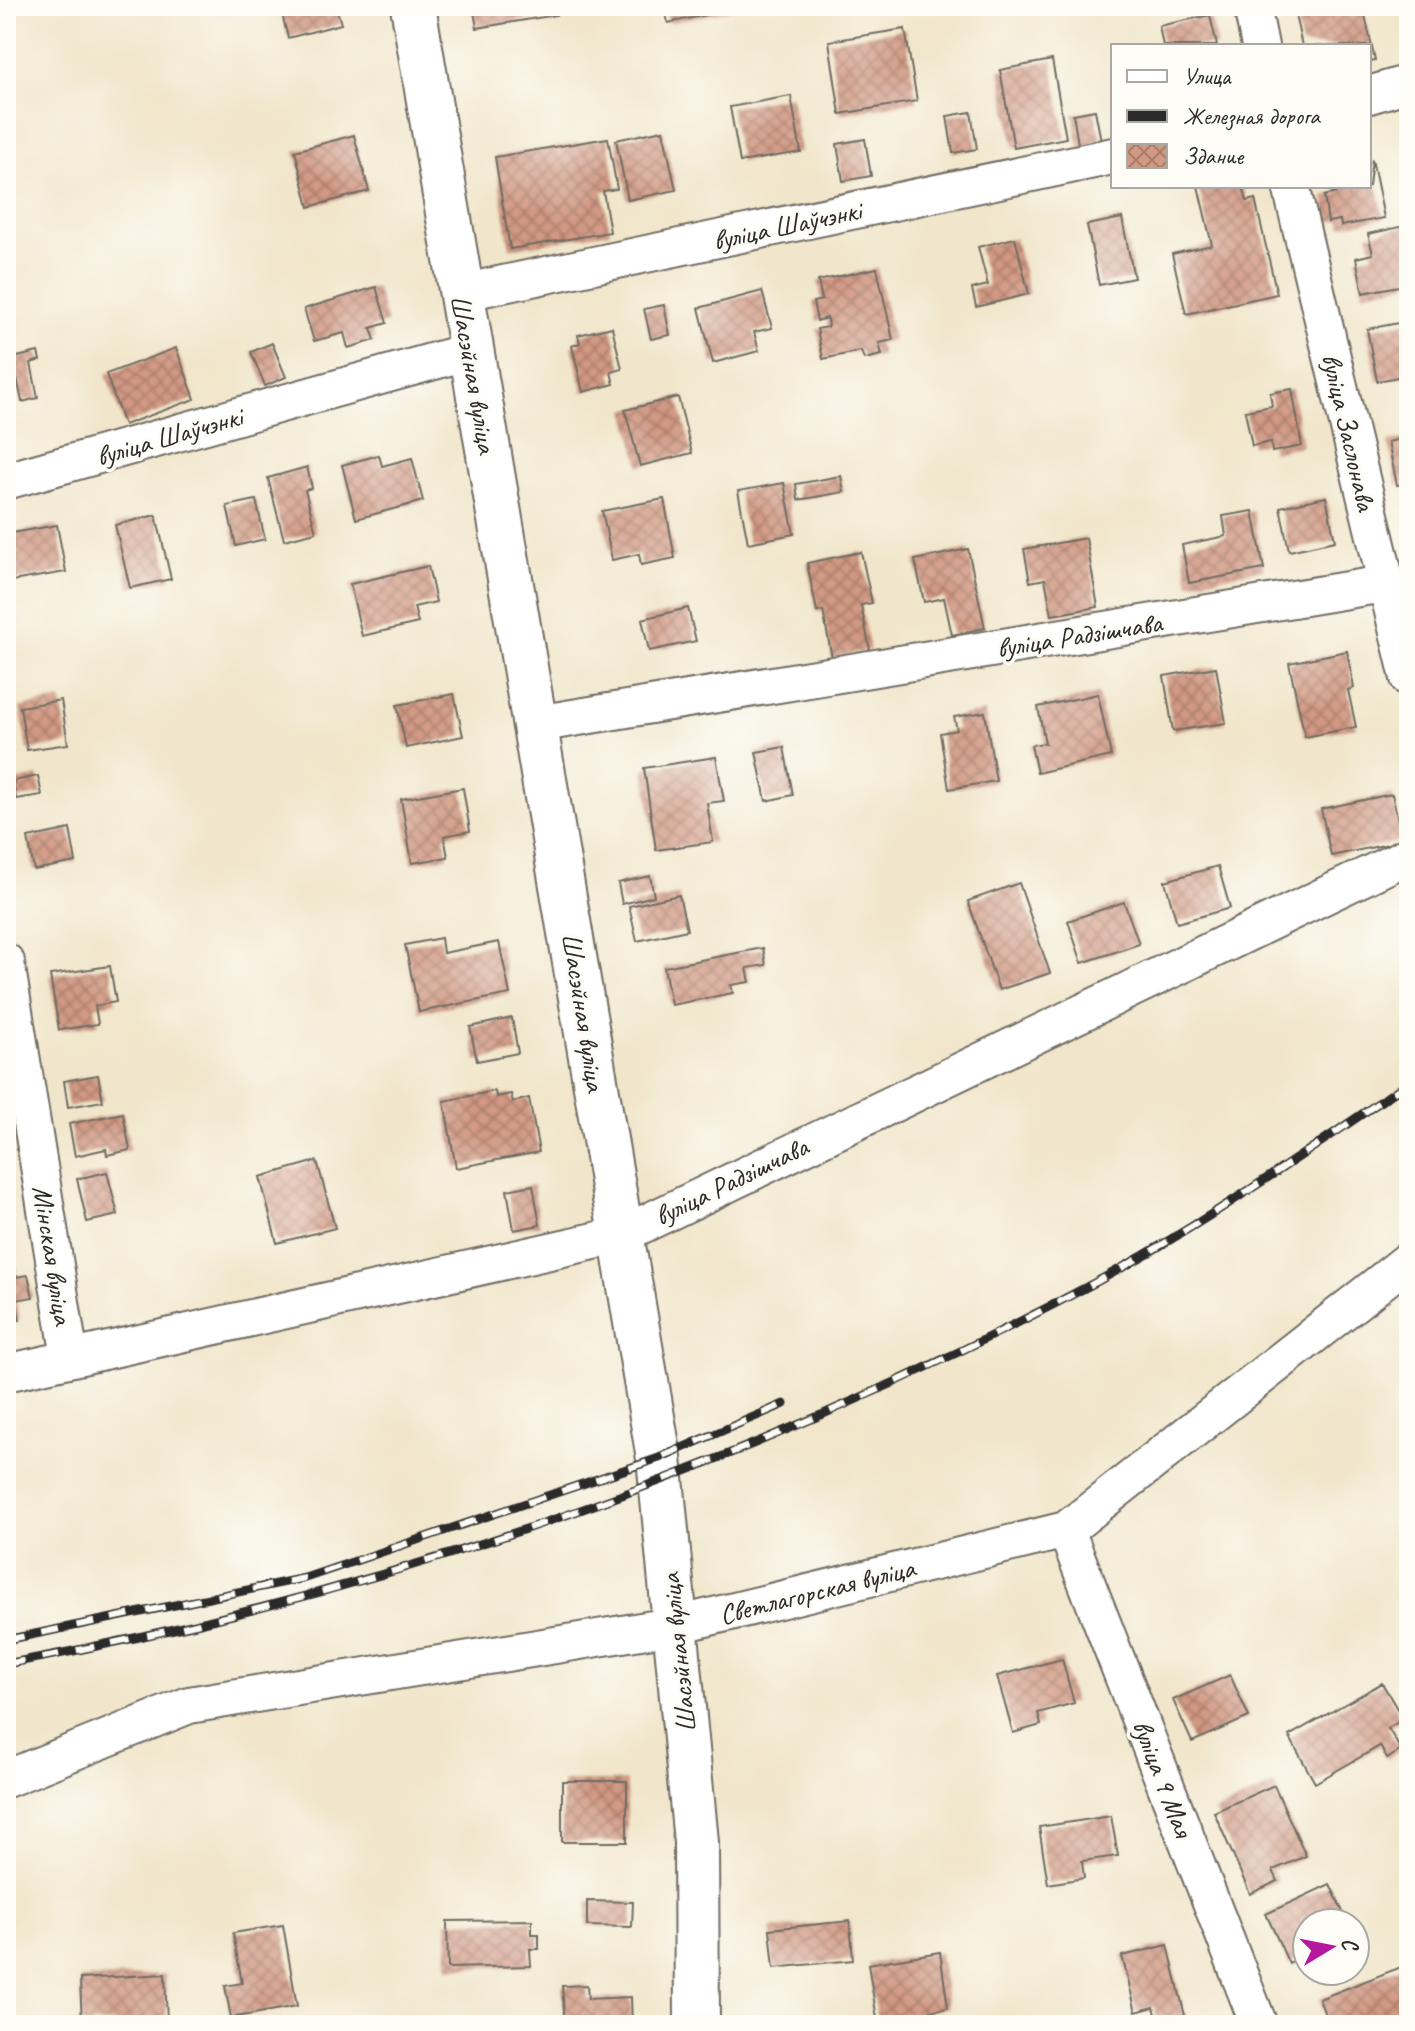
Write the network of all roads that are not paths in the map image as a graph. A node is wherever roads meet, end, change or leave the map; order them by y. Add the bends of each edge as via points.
1 (413, 6) edge
2 (1252, 6) edge
3 (1260, 44) edge
4 (1409, 83) edge
5 (1371, 94) edge
6 (1111, 156) edge
7 (1291, 188) edge
8 (460, 293) junction
9 (470, 351) junction
10 (6, 481) edge
11 (1384, 584) junction
12 (1409, 678) edge
13 (536, 724) junction
14 (1409, 855) edge
15 (6, 962) edge
16 (621, 1235) junction
17 (1409, 1260) edge
18 (70, 1358) junction
19 (6, 1373) edge
20 (1066, 1530) junction
21 (677, 1625) junction
22 (6, 1779) edge
23 (697, 2025) edge
24 (1259, 2025) edge

1 - 8 main road, Шасэйная вуліца
2 - 3 street
4 - 5 street
6 - 8 street, вуліца Шаўчэнкі
7 - 11 street, вуліца Заслонава
8 - 9 main road, Шасэйная вуліца
9 - 10 street, вуліца Шаўчэнкі
9 - 13 main road, Шасэйная вуліца
11 - 12 street, вуліца Заслонава
11 - 13 street, вуліца Радзішчава
13 - 16 main road, Шасэйная вуліца
14 - 16 street, вуліца Радзішчава
15 - 18 street, Мінская вуліца
16 - 18 street, вуліца Радзішчава
16 - 21 main road, Шасэйная вуліца via 659,1458
17 - 20 street, Светлагорская вуліца
18 - 19 street, вуліца Радзішчава
20 - 21 street, Светлагорская вуліца
20 - 24 street, вуліца 9 Мая
21 - 22 street, Светлагорская вуліца via 189,1705
21 - 23 main road, Шасэйная вуліца via 696,1842

